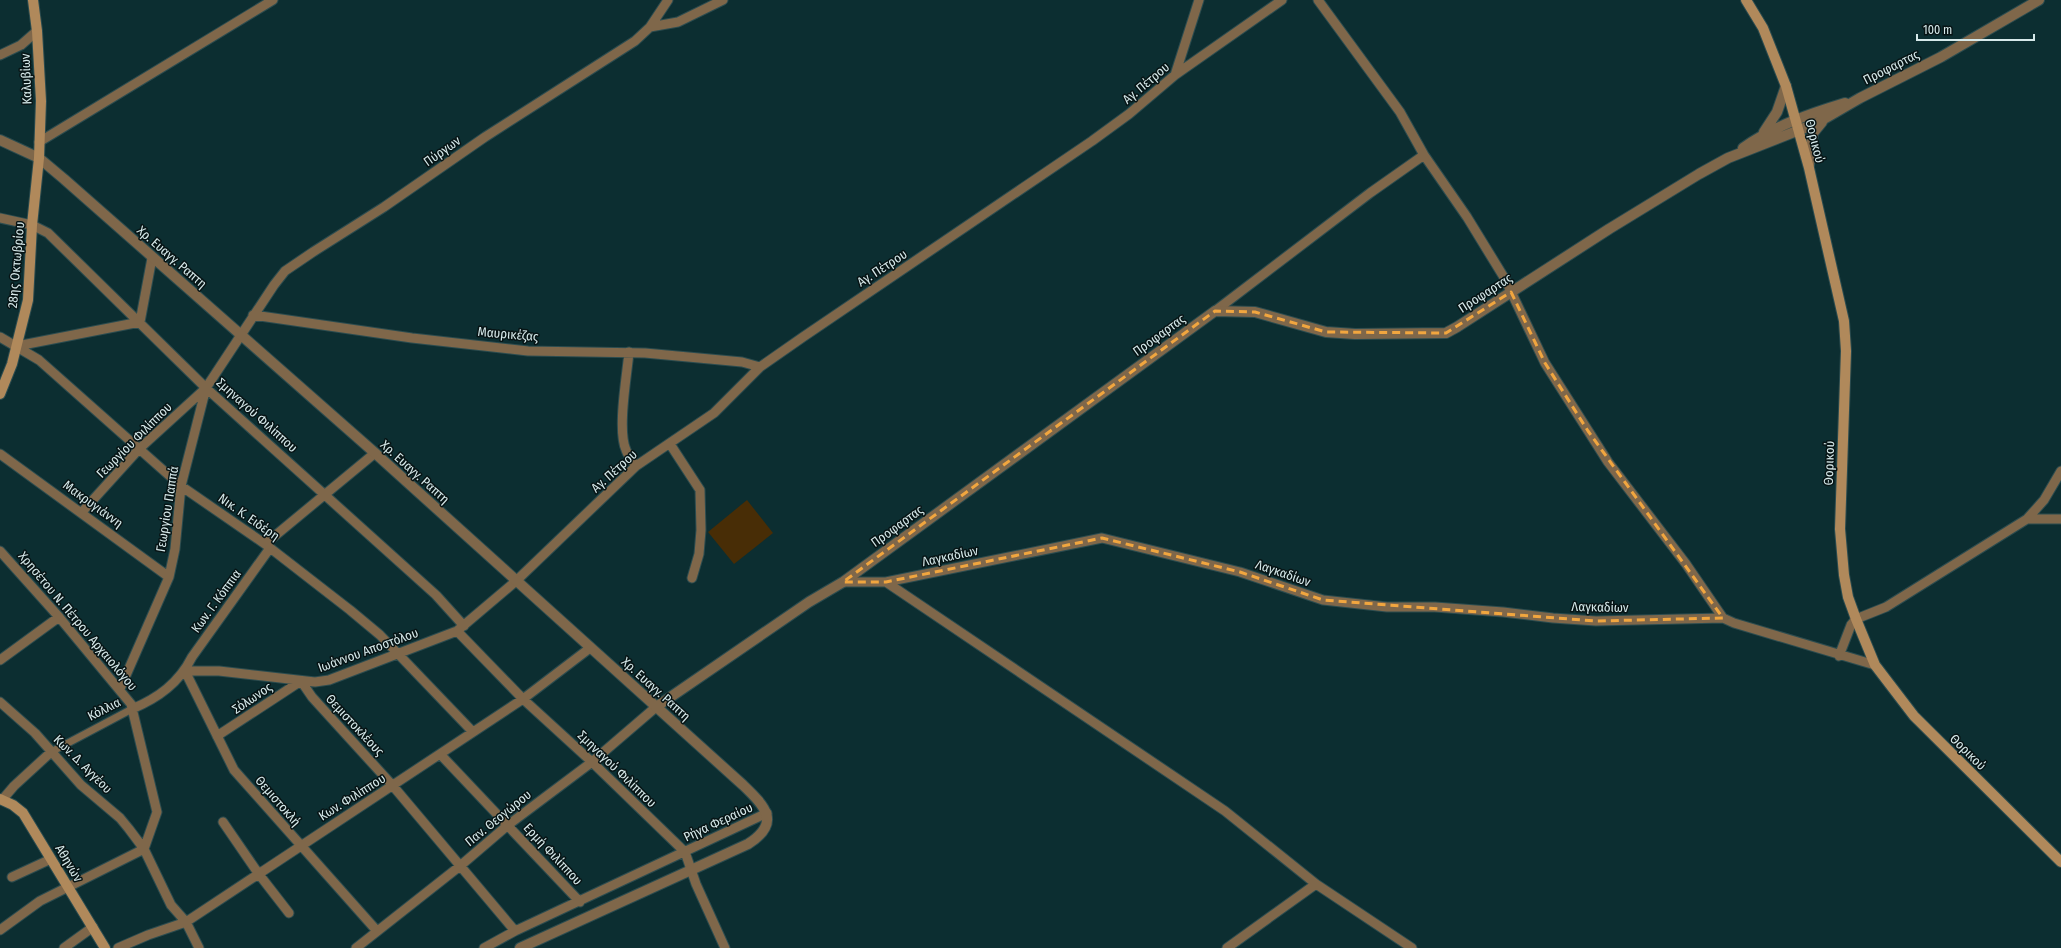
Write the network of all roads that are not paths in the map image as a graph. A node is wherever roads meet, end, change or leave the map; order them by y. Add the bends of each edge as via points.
1 (33, 0) edge
2 (273, 0) edge
3 (668, 0) edge
4 (723, 0) edge
5 (1199, 0) edge
6 (1282, 0) edge
7 (1318, 0) edge
8 (1746, 0) edge
9 (2039, 0) edge
10 (650, 27) junction
11 (37, 31) junction
12 (0, 55) edge
13 (1175, 75) junction
14 (1786, 86) junction
15 (1860, 98) junction
16 (1834, 114) junction
17 (1796, 119) junction
18 (1798, 130) junction
19 (1762, 134) junction
20 (0, 140) edge
21 (39, 142) junction
22 (1424, 155) junction
23 (39, 158) junction
24 (1728, 158) junction
25 (1808, 168) junction
26 (0, 218) edge
27 (32, 225) junction
28 (152, 258) junction
29 (1511, 292) junction
30 (1214, 311) junction
31 (253, 315) junction
32 (140, 322) junction
33 (241, 335) junction
34 (0, 337) edge
35 (17, 346) junction
36 (629, 352) junction
37 (760, 367) junction
38 (206, 388) junction
39 (0, 394) edge
40 (670, 444) junction
41 (139, 449) junction
42 (376, 453) junction
43 (0, 454) edge
44 (636, 466) junction
45 (2061, 472) edge
46 (181, 486) junction
47 (326, 494) junction
48 (82, 512) junction
49 (2027, 519) junction
50 (2061, 519) edge
51 (268, 546) junction
52 (0, 551) edge
53 (169, 577) junction
54 (692, 578) dead end
55 (516, 581) junction
56 (843, 582) junction
57 (886, 582) junction
58 (59, 617) junction
59 (1723, 618) junction
60 (1856, 619) junction
61 (460, 629) junction
62 (590, 648) junction
63 (396, 653) junction
64 (1839, 656) junction
65 (0, 660) edge
66 (1875, 665) junction
67 (185, 672) junction
68 (301, 681) junction
69 (120, 689) junction
70 (523, 698) junction
71 (0, 702) edge
72 (656, 707) junction
73 (132, 709) junction
74 (472, 731) junction
75 (217, 736) junction
76 (51, 752) junction
77 (440, 754) junction
78 (592, 762) junction
79 (393, 786) junction
80 (1, 801) edge
81 (767, 813) junction
82 (223, 822) dead end
83 (508, 825) junction
84 (300, 845) junction
85 (144, 849) junction
86 (685, 852) junction
87 (51, 858) junction
88 (2061, 862) edge
89 (460, 866) junction
90 (690, 869) junction
91 (258, 873) junction
92 (12, 877) dead end
93 (1316, 884) junction
94 (67, 887) junction
95 (580, 902) junction
96 (289, 913) dead end
97 (186, 922) junction
98 (93, 927) junction
99 (0, 930) edge
100 (377, 931) junction
101 (515, 931) junction
102 (64, 948) edge
103 (105, 948) edge
104 (118, 948) edge
105 (199, 948) edge
106 (356, 948) edge
107 (484, 948) edge
108 (520, 948) edge
109 (725, 948) edge
110 (1227, 948) edge
111 (1412, 948) edge

1 - 11 main road, Καλυβίων
2 - 21 street
3 - 10 street, Πύργων
4 - 10 street via 678,22
5 - 13 street
6 - 13 street, Αγ. Πέτρου
7 - 22 street via 1400,112
8 - 14 main road, Θορικού via 1762,28
9 - 15 street, Προφαρτας via 1941,56
10 - 31 street, Πύργων via 635,41 485,137 285,271
11 - 12 street via 21,46
11 - 21 main road, Καλυβίων via 41,101
13 - 37 street, Αγ. Πέτρου via 1092,141
14 - 17 main road, Θορικού
14 - 19 street via 1778,112
15 - 16 street, Προφαρτας
15 - 17 street, Προφαρτας
16 - 18 street, Προφαρτας
16 - 25 street via 1819,124 1813,133
17 - 18 main road, Θορικού
17 - 19 street, Προφαρτας
18 - 24 street, Προφαρτας
18 - 25 main road, Θορικού
19 - 24 street, Προφαρτας
20 - 23 street, Χρ. Ευαγγ. Ραπτη
21 - 23 main road, Καλυβίων
22 - 29 street via 1467,217
22 - 30 street
23 - 27 main road, 28ης Οκτωβρίου
23 - 28 street, Χρ. Ευαγγ. Ραπτη
24 - 29 street, Προφαρτας via 1609,229
25 - 60 main road, Θορικού via 1844,321 1846,351 1840,529 1844,575
26 - 27 street, Σμηναγού Φιλίππου
27 - 32 street, Σμηναγού Φιλίππου via 48,233
27 - 35 main road, 28ης Οκτωβρίου via 28,300
28 - 32 street
28 - 33 street, Χρ. Ευαγγ. Ραπτη
29 - 30 street, Προφαρτας via 1446,332 1326,332 1255,312
29 - 59 street via 1545,364 1608,462 1686,564
30 - 56 street, Προφαρτας
31 - 33 street, Πύργων
31 - 36 street, Μαυρικέζας via 412,338 528,350
32 - 35 street
32 - 38 street, Σμηναγού Φιλίππου
33 - 38 street, Γεωργίου Παππά
33 - 42 street, Χρ. Ευαγγ. Ραπτη
34 - 35 street, Νικ. Κ. Ειδέρη
35 - 39 main road, 28ης Οκτωβρίου
35 - 41 street, Νικ. Κ. Ειδέρη via 39,360
36 - 37 street, Μαυρικέζας via 742,362
36 - 44 street via 623,408 624,444
37 - 40 street, Αγ. Πέτρου via 714,413
38 - 41 street, Γεωργίου Φιλίππου
38 - 46 street, Γεωργίου Παππά
38 - 47 street, Σμηναγού Φιλίππου
40 - 44 street, Αγ. Πέτρου
40 - 54 street via 700,490 699,554
41 - 46 street, Νικ. Κ. Ειδέρη
41 - 48 street, Γεωργίου Φιλίππου
42 - 47 street, Κων. Γ. Κόππια
42 - 55 street, Χρ. Ευαγγ. Ραπτη
43 - 48 street, Μακρυγιάννη
44 - 55 street, Αγ. Πέτρου
45 - 49 street via 2044,500
46 - 51 street, Νικ. Κ. Ειδέρη
46 - 53 street, Γεωργίου Παππά via 175,549
47 - 51 street, Κων. Γ. Κόππια
47 - 61 street, Σμηναγού Φιλίππου via 436,595
48 - 53 street, Μακρυγιάννη
49 - 50 street
49 - 60 street via 1886,606
51 - 63 street, Νικ. Κ. Ειδέρη via 350,610
51 - 67 street, Κων. Γ. Κόππια via 192,657
52 - 58 street, Χρησέτου Ν. Πέτρου Αρχαιολόγου
53 - 69 street, Γεωργίου Παππά
55 - 61 street, Ιωάννου Αποστόλου
55 - 62 street, Χρ. Ευαγγ. Ραπτη
56 - 57 street, Λαγκαδίων
56 - 72 street, Προφαρτας
57 - 59 street, Λαγκαδίων via 1102,538 1240,572 1323,600 1386,607 1435,607 1596,621
57 - 93 street via 1225,811
58 - 65 street
58 - 69 street, Χρησέτου Ν. Πέτρου Αρχαιολόγου
59 - 64 street via 1734,624
60 - 64 street via 1851,625
60 - 66 main road, Θορικού
61 - 63 street, Ιωάννου Αποστόλου
61 - 70 street, Σμηναγού Φιλίππου
62 - 70 street, Κων. Φιλίππου
62 - 72 street, Χρ. Ευαγγ. Ραπτη
63 - 68 street, Ιωάννου Αποστόλου via 329,680
63 - 74 street, Νικ. Κ. Ειδέρη
64 - 66 street
66 - 88 main road, Θορικού via 1914,716
67 - 68 street, Ιωάννου Αποστόλου via 219,671
67 - 73 street, Κόλλια via 152,701
67 - 75 street, Θεμιστοκλή
68 - 75 street, Σόλωνος
68 - 79 street, Θεμιστοκλέους via 312,697
69 - 73 street, Χρησέτου Ν. Πέτρου Αρχαιολόγου
70 - 74 street, Κων. Φιλίππου
70 - 78 street, Σμηναγού Φιλίππου
71 - 76 street, Κων. Δ. Αγγέου via 24,722
72 - 78 street, Παν. Θεογώρου
72 - 81 street, Χρ. Ευαγγ. Ραπτη via 744,785 760,801
73 - 76 street, Κόλλια
73 - 85 street, Χρησέτου Ν. Πέτρου Αρχαιολόγου via 157,812
74 - 77 street, Κων. Φιλίππου
75 - 84 street, Θεμιστοκλή via 234,770
76 - 80 street
76 - 85 street, Κων. Δ. Αγγέου via 81,785 120,818
77 - 79 street, Κων. Φιλίππου
77 - 83 street, Ερμή Φιλίππου
78 - 83 street, Παν. Θεογώρου
78 - 86 street, Σμηναγού Φιλίππου
79 - 84 street, Κων. Φιλίππου
79 - 89 street, Θεμιστοκλέους
80 - 87 main road, Αθηνών via 13,805 23,813
81 - 86 street, Ρήγα Φεραίου
81 - 90 street, Ρήγα Φεραίου via 767,826 759,837
82 - 91 street
83 - 89 street, Παν. Θεογώρου
83 - 95 street, Ερμή Φιλίππου
84 - 91 street, Κων. Φιλίππου
84 - 100 street, Θεμιστοκλή
85 - 94 street
85 - 97 street, Κων. Δ. Αγγέου via 171,905
86 - 90 street, Σμηναγού Φιλίππου
86 - 95 street, Ρήγα Φεραίου
87 - 92 street
87 - 94 main road, Αθηνών
89 - 100 street, Παν. Θεογώρου
89 - 101 street, Θεμιστοκλέους
90 - 108 street, Ρήγα Φεραίου
90 - 109 street, Σμηναγού Φιλίππου
91 - 96 street
91 - 97 street, Κων. Φιλίππου
93 - 110 street
93 - 111 street
94 - 98 main road, Αθηνών
94 - 99 street via 40,901
95 - 101 street, Ρήγα Φεραίου
97 - 104 street, Κων. Φιλίππου
97 - 105 street, Κων. Δ. Αγγέου
98 - 102 street
98 - 103 main road, Αθηνών
100 - 106 street, Παν. Θεογώρου
101 - 107 street, Ρήγα Φεραίου

